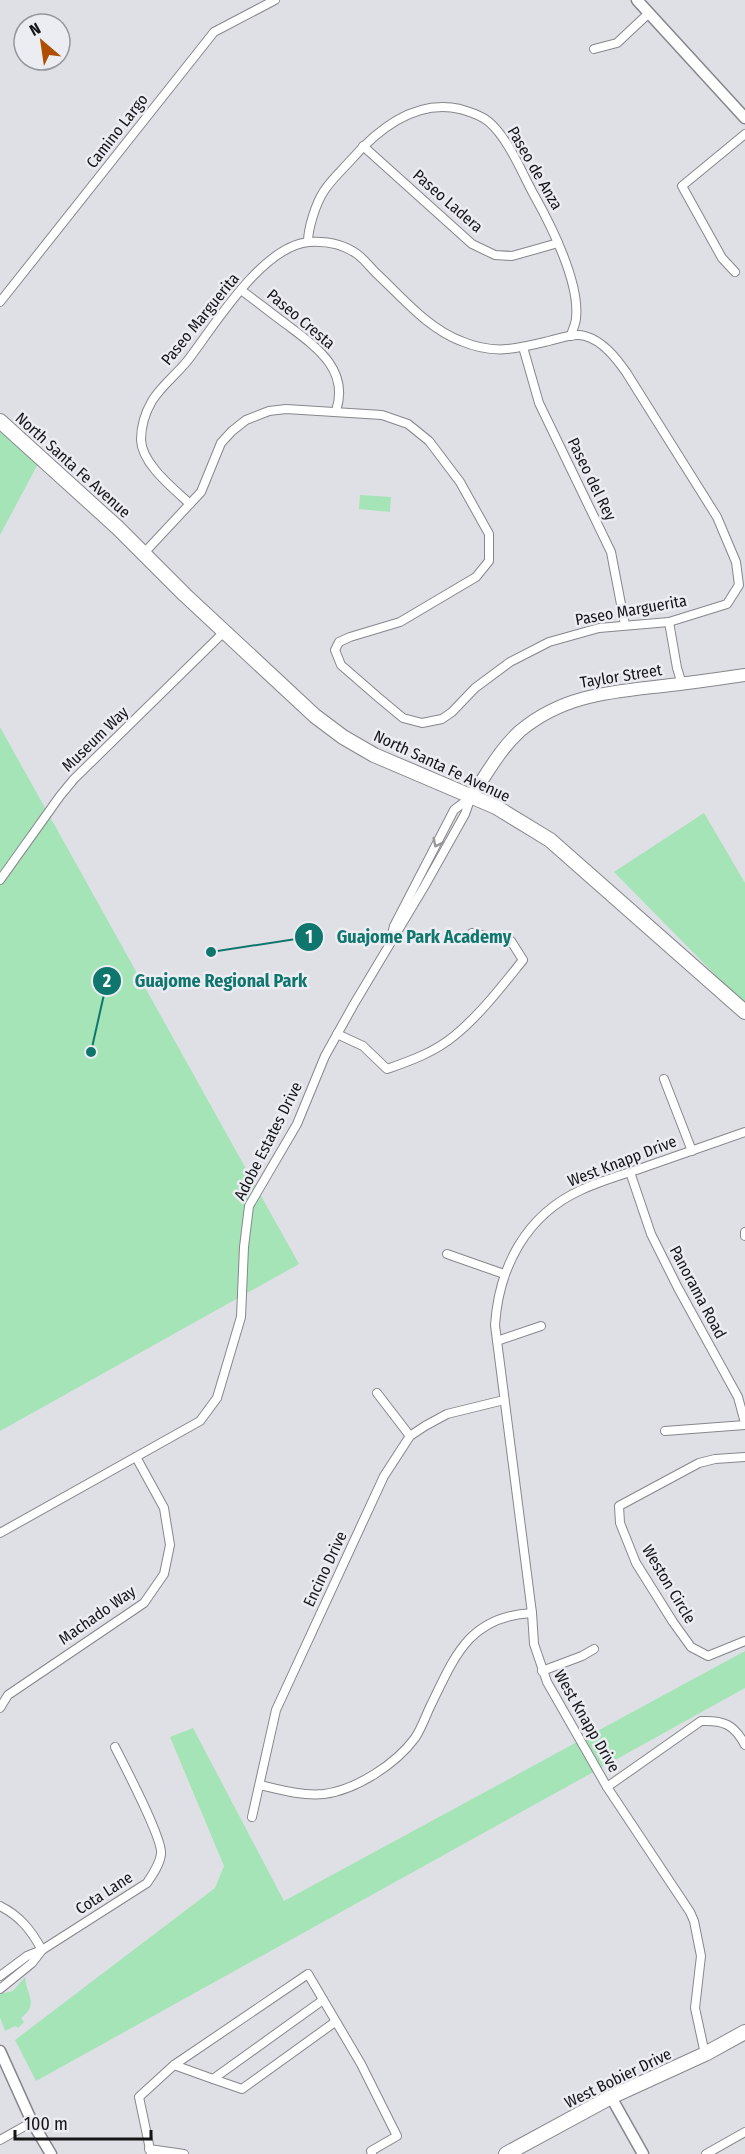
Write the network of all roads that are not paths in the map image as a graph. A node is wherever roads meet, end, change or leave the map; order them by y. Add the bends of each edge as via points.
1 (275, 0) edge
2 (637, 0) edge
3 (649, 13) junction
4 (594, 50) dead end
5 (745, 118) edge
6 (745, 134) edge
7 (363, 146) junction
8 (308, 242) junction
9 (558, 243) junction
10 (735, 272) dead end
11 (241, 290) junction
12 (0, 302) edge
13 (571, 336) junction
14 (523, 347) junction
15 (336, 411) junction
16 (0, 421) edge
17 (190, 504) junction
18 (144, 553) junction
19 (669, 621) junction
20 (625, 626) junction
21 (224, 632) junction
22 (745, 675) edge
23 (682, 684) junction
24 (471, 797) junction
25 (0, 880) edge
26 (472, 933) dead end
27 (745, 1012) edge
28 (337, 1034) junction
29 (664, 1079) dead end
30 (745, 1132) edge
31 (692, 1150) junction
32 (630, 1172) junction
33 (447, 1254) dead end
34 (504, 1274) junction
35 (541, 1326) dead end
36 (497, 1341) junction
37 (376, 1393) dead end
38 (504, 1400) junction
39 (745, 1424) edge
40 (665, 1431) dead end
41 (410, 1436) junction
42 (136, 1457) junction
43 (745, 1457) edge
44 (0, 1533) edge
45 (532, 1613) junction
46 (745, 1641) edge
47 (594, 1649) dead end
48 (542, 1671) junction
49 (0, 1708) edge
50 (745, 1745) edge
51 (116, 1747) dead end
52 (260, 1785) junction
53 (607, 1787) junction
54 (252, 1817) dead end
55 (0, 1906) edge
56 (42, 1950) junction
57 (0, 1976) edge
58 (0, 1989) edge
59 (323, 2000) junction
60 (335, 2022) junction
61 (745, 2032) edge
62 (0, 2051) edge
63 (705, 2054) junction
64 (174, 2065) junction
65 (213, 2079) junction
66 (611, 2097) junction
67 (32, 2122) junction
68 (745, 2132) edge
69 (0, 2140) edge
70 (150, 2151) edge
71 (51, 2154) edge
72 (184, 2154) edge
73 (372, 2154) edge
74 (506, 2154) edge
75 (643, 2154) edge
76 (706, 2154) edge

1 - 12 street, Camino Largo via 214,32
2 - 3 street
3 - 4 street via 617,43
3 - 5 street
6 - 10 street via 682,186 722,258
7 - 8 street, Paseo de Anza via 323,192 308,231
7 - 9 street, Paseo Ladera via 472,244 495,255 512,256
7 - 9 street, Paseo de Anza via 386,126 415,111 448,106 470,112 488,121 501,135 553,227
8 - 11 street, Paseo Marguerita via 280,253
8 - 14 street, Paseo Marguerita via 331,242 356,254 430,324 456,339 472,346 506,351
9 - 13 street, Paseo de Anza via 575,297 576,318
11 - 15 street, Paseo Cresta via 322,352 334,371 340,399
11 - 17 street, Paseo Marguerita via 153,399 142,421 141,442 145,452 156,471
13 - 14 street, Paseo Marguerita
13 - 19 street, Paseo Marguerita via 586,336 615,357 717,517 736,562 739,585 727,604
14 - 20 street, Paseo del Rey via 539,404 611,552
15 - 17 street, Paseo Marguerita via 286,409 246,420 221,443 206,483
15 - 20 street, Paseo Marguerita via 382,414 408,424 429,441 460,482 489,534 489,561 476,577 400,622 339,642 335,650 341,665 403,718 422,723 442,719 510,662 549,642 599,628
16 - 18 main road, North Santa Fe Avenue
17 - 18 street
18 - 21 main road, North Santa Fe Avenue
19 - 20 street, Paseo Marguerita
19 - 23 street
21 - 24 main road, North Santa Fe Avenue via 315,716 343,736 397,767
21 - 25 street, Museum Way via 74,779
22 - 23 main road, Taylor Street
23 - 24 main road, Taylor Street via 593,694 548,713 520,731 494,759
24 - 27 main road, North Santa Fe Avenue via 496,807 550,840
24 - 28 street, Adobe Estates Drive via 454,810 394,926 390,944
26 - 28 street via 511,941 523,960 454,1037 415,1059 387,1069 363,1046
28 - 42 street, Adobe Estates Drive via 297,1124 249,1206 241,1317 217,1398 200,1421
29 - 31 street
30 - 31 street, West Knapp Drive
31 - 32 street, West Knapp Drive
32 - 34 street, West Knapp Drive via 581,1190 552,1207 511,1257
32 - 39 street, Panorama Road via 651,1234 738,1397
33 - 34 street
34 - 36 street, West Knapp Drive via 497,1302
35 - 36 street
36 - 38 street, West Knapp Drive
37 - 41 street
38 - 41 street, Encino Drive via 447,1414
38 - 45 street, West Knapp Drive
39 - 40 street
41 - 52 street, Encino Drive via 384,1476 276,1710
42 - 44 street, Adobe Estates Drive
42 - 49 street, Machado Way via 164,1508 170,1545 164,1574 144,1603 8,1695
43 - 46 street, Weston Circle via 699,1463 619,1506 620,1523 636,1563 691,1647 708,1656
45 - 48 street, West Knapp Drive via 534,1644
45 - 52 street via 498,1619 468,1639 454,1657 416,1737 377,1774 337,1792 322,1794
47 - 48 street
48 - 53 street, West Knapp Drive
50 - 53 street via 730,1726 701,1721
51 - 56 street, Cota Lane via 157,1834 162,1852 158,1863 147,1883
52 - 54 street, Encino Drive
53 - 63 street, West Knapp Drive via 694,1921 701,1956 695,2008
55 - 56 street via 28,1926
56 - 57 street, Cota Lane
56 - 58 street, Cota Lane via 32,1964
59 - 60 street
59 - 64 street via 308,1974
59 - 65 street
60 - 65 street via 242,2089
60 - 73 street via 397,2136 370,2151
61 - 63 main road, West Bobier Drive
62 - 67 street
63 - 66 main road, West Bobier Drive
64 - 65 street
64 - 70 street via 138,2097
66 - 74 main road, West Bobier Drive
66 - 75 street
67 - 69 street
67 - 71 street
68 - 76 street
70 - 72 street

